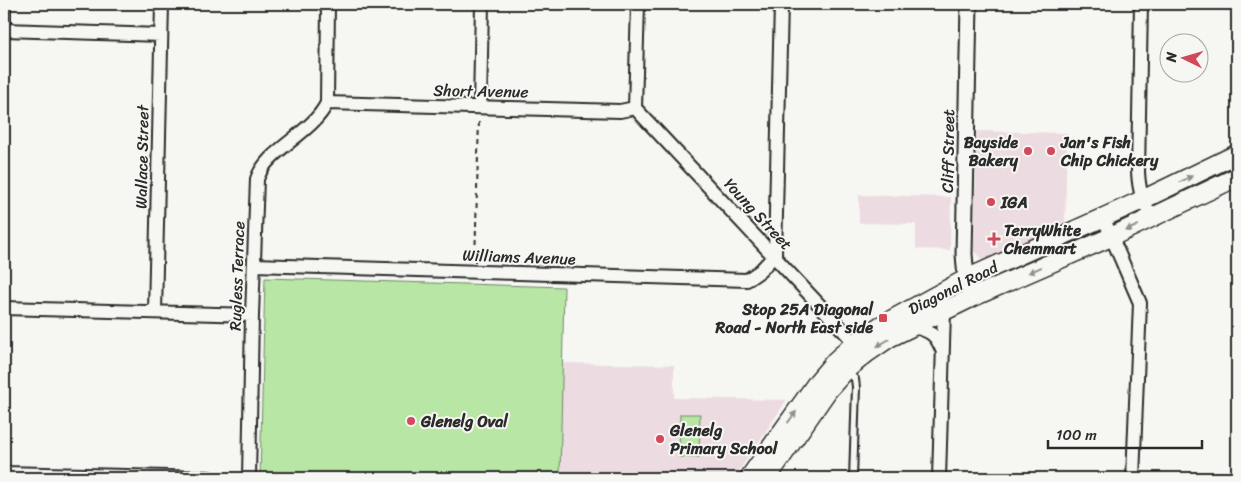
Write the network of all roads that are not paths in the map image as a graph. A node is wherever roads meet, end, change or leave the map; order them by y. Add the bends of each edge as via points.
1 (4, 4) edge
2 (162, 4) edge
3 (328, 4) edge
4 (482, 4) edge
5 (638, 4) edge
6 (781, 4) edge
7 (969, 4) edge
8 (1141, 4) edge
9 (4, 29) edge
10 (161, 35) junction
11 (327, 104) junction
12 (480, 107) junction
13 (635, 108) junction
14 (1237, 154) edge
15 (1237, 178) edge
16 (1142, 200) junction
17 (1103, 217) junction
18 (1152, 218) junction
19 (1112, 237) junction
20 (964, 248) junction
21 (775, 255) junction
22 (254, 265) junction
23 (986, 270) junction
24 (966, 279) junction
25 (973, 297) junction
26 (4, 308) edge
27 (155, 312) junction
28 (944, 312) junction
29 (252, 314) junction
30 (913, 327) junction
31 (855, 342) junction
32 (943, 352) junction
33 (846, 370) junction
34 (4, 473) edge
35 (209, 478) edge
36 (248, 478) edge
37 (749, 478) edge
38 (767, 478) edge
39 (852, 478) edge
40 (939, 478) edge
41 (1133, 478) edge

1 - 9 street
2 - 10 street, Wallace Street
3 - 11 street
4 - 12 street
5 - 13 street
6 - 21 street
7 - 20 street, Cliff Street
8 - 16 street via 1138,172
9 - 10 street
10 - 27 street, Wallace Street
11 - 12 street, Short Avenue
11 - 22 street, Rugless Terrace via 323,112 260,171 256,189
12 - 13 street, Short Avenue via 620,111
13 - 21 street, Young Street
16 -> 14 main road, Diagonal Road
15 - 18 main road, Diagonal Road
16 - 17 main road, Diagonal Road
16 - 18 street
17 - 19 street
17 - 23 main road, Diagonal Road
18 -> 19 main road, Diagonal Road
19 -> 25 main road, Diagonal Road
19 - 41 street via 1140,303
20 - 23 street via 972,266
20 - 24 street, Cliff Street
21 - 22 street, Williams Avenue via 747,280
21 - 31 street, Young Street
22 - 29 street, Rugless Terrace
23 - 24 main road, Diagonal Road
24 - 25 street, Cliff Street
24 - 31 main road, Diagonal Road
25 - 28 main road, Diagonal Road
26 - 27 street
27 - 29 street
28 - 30 main road, Diagonal Road
28 - 32 street
29 - 36 street, Rugless Terrace
30 - 32 street via 927,329 938,340
30 -> 33 main road, Diagonal Road via 890,338
37 -> 31 main road, Diagonal Road via 818,381
32 - 40 street
33 - 38 main road, Diagonal Road via 828,390
33 - 39 lane via 856,387
34 - 35 street

